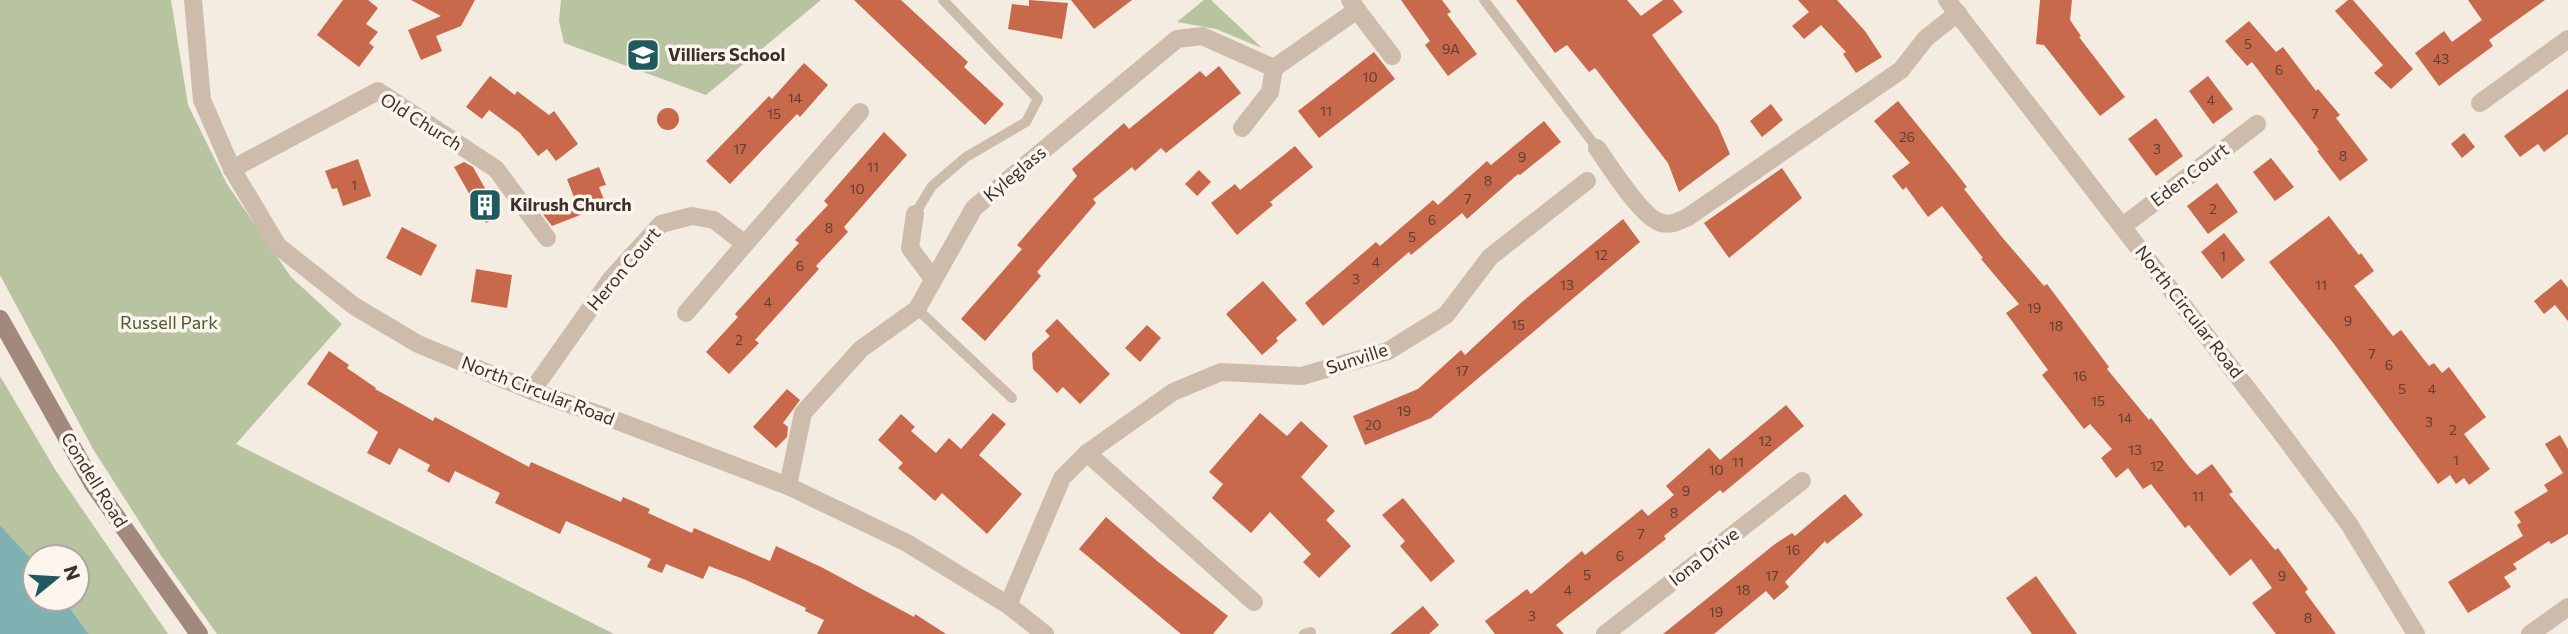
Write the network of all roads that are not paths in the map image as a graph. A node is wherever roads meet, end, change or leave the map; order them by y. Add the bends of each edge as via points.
1 (193, 0) edge
2 (943, 0) edge
3 (1484, 0) edge
4 (1353, 5) edge
5 (1952, 6) edge
6 (2568, 39) edge
7 (1392, 56) dead end
8 (1274, 68) junction
9 (2480, 103) dead end
10 (860, 112) dead end
11 (2257, 124) dead end
12 (1242, 128) dead end
13 (1597, 148) joint
14 (232, 169) junction
15 (1587, 181) dead end
16 (915, 214) joint
17 (2123, 226) junction
18 (547, 238) dead end
19 (745, 244) junction
20 (933, 279) junction
21 (917, 309) junction
22 (686, 313) dead end
23 (0, 319) edge
24 (532, 391) junction
25 (1012, 398) dead end
26 (1087, 453) junction
27 (1802, 481) dead end
28 (788, 486) junction
29 (1254, 602) dead end
30 (1008, 605) junction
31 (2568, 607) edge
32 (200, 634) edge
33 (1045, 634) edge
34 (1605, 634) edge
35 (2416, 634) edge
36 (2530, 634) edge

1 - 14 street, North Circular Road via 202,100
2 - 16 lane via 1038,99 1026,122 966,157 932,186
3 - 13 lane
4 - 7 street
4 - 8 street
5 - 13 street via 1900,70 1672,224 1657,222 1646,213
5 - 17 street, North Circular Road
6 - 9 street
8 - 12 street via 1270,92
8 - 20 street, Kyleglass via 1202,36 1177,39 974,208
10 - 19 street
11 - 17 street, Eden Court
14 - 18 street, Old Church via 378,91 496,169
14 - 24 street, North Circular Road via 278,246 354,306 418,344
15 - 26 street, Sunville via 1490,257 1446,316 1388,351 1302,376 1220,372 1173,392
16 - 20 street via 910,248
17 - 35 street, North Circular Road via 2349,524
19 - 22 street
19 - 24 street, Heron Court via 714,220 692,216 661,224 611,279
20 - 21 street, Kyleglass
21 - 25 lane
21 - 28 street, Kyleglass via 861,349 803,413
23 - 32 main road, Condell Road via 93,484
24 - 28 street, North Circular Road
26 - 29 street
26 - 30 street, Sunville via 1062,478
27 - 34 street, Iona Drive
28 - 30 street, North Circular Road via 906,543
30 - 33 street, North Circular Road
31 - 36 street

